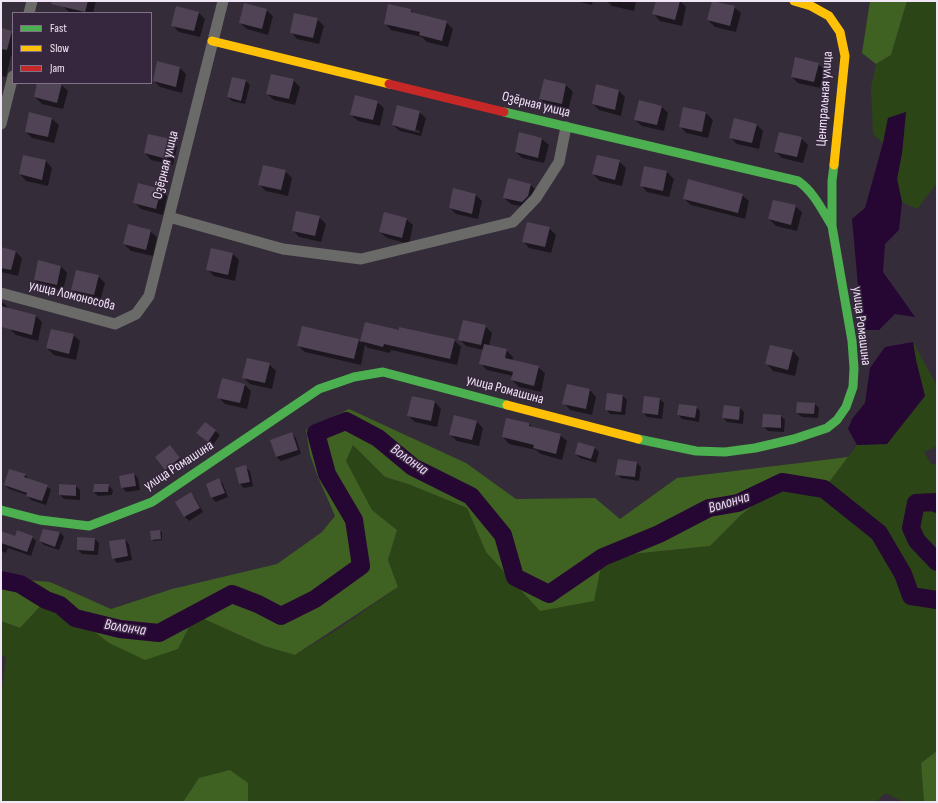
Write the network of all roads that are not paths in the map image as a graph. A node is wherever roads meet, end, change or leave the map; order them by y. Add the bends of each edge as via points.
1 (32, 1) edge
2 (223, 1) edge
3 (794, 1) edge
4 (29, 12) edge
5 (212, 41) junction
6 (12, 80) edge
7 (1, 124) edge
8 (566, 127) junction
9 (169, 217) junction
10 (832, 226) junction
11 (1, 293) edge
12 (149, 296) joint
13 (1, 510) edge

1 - 4 street
2 - 5 street, Озёрная улица
3 - 10 street, Центральная улица via 829,16 840,32 845,56 832,181
5 - 8 street, Озёрная улица
5 - 9 street, Озёрная улица
6 - 7 street
8 - 9 street via 559,162 536,198 513,222 361,259 283,249
8 - 10 street, Озёрная улица via 798,181 809,189
9 - 12 street, Озёрная улица
10 - 13 street, улица Ромашина via 852,341 854,368 853,387 846,407 828,428 755,448 725,452 696,451 626,437 384,372 354,377 319,389 152,502 89,526 40,520
11 - 12 street, улица Ломоносова via 115,324 136,314

